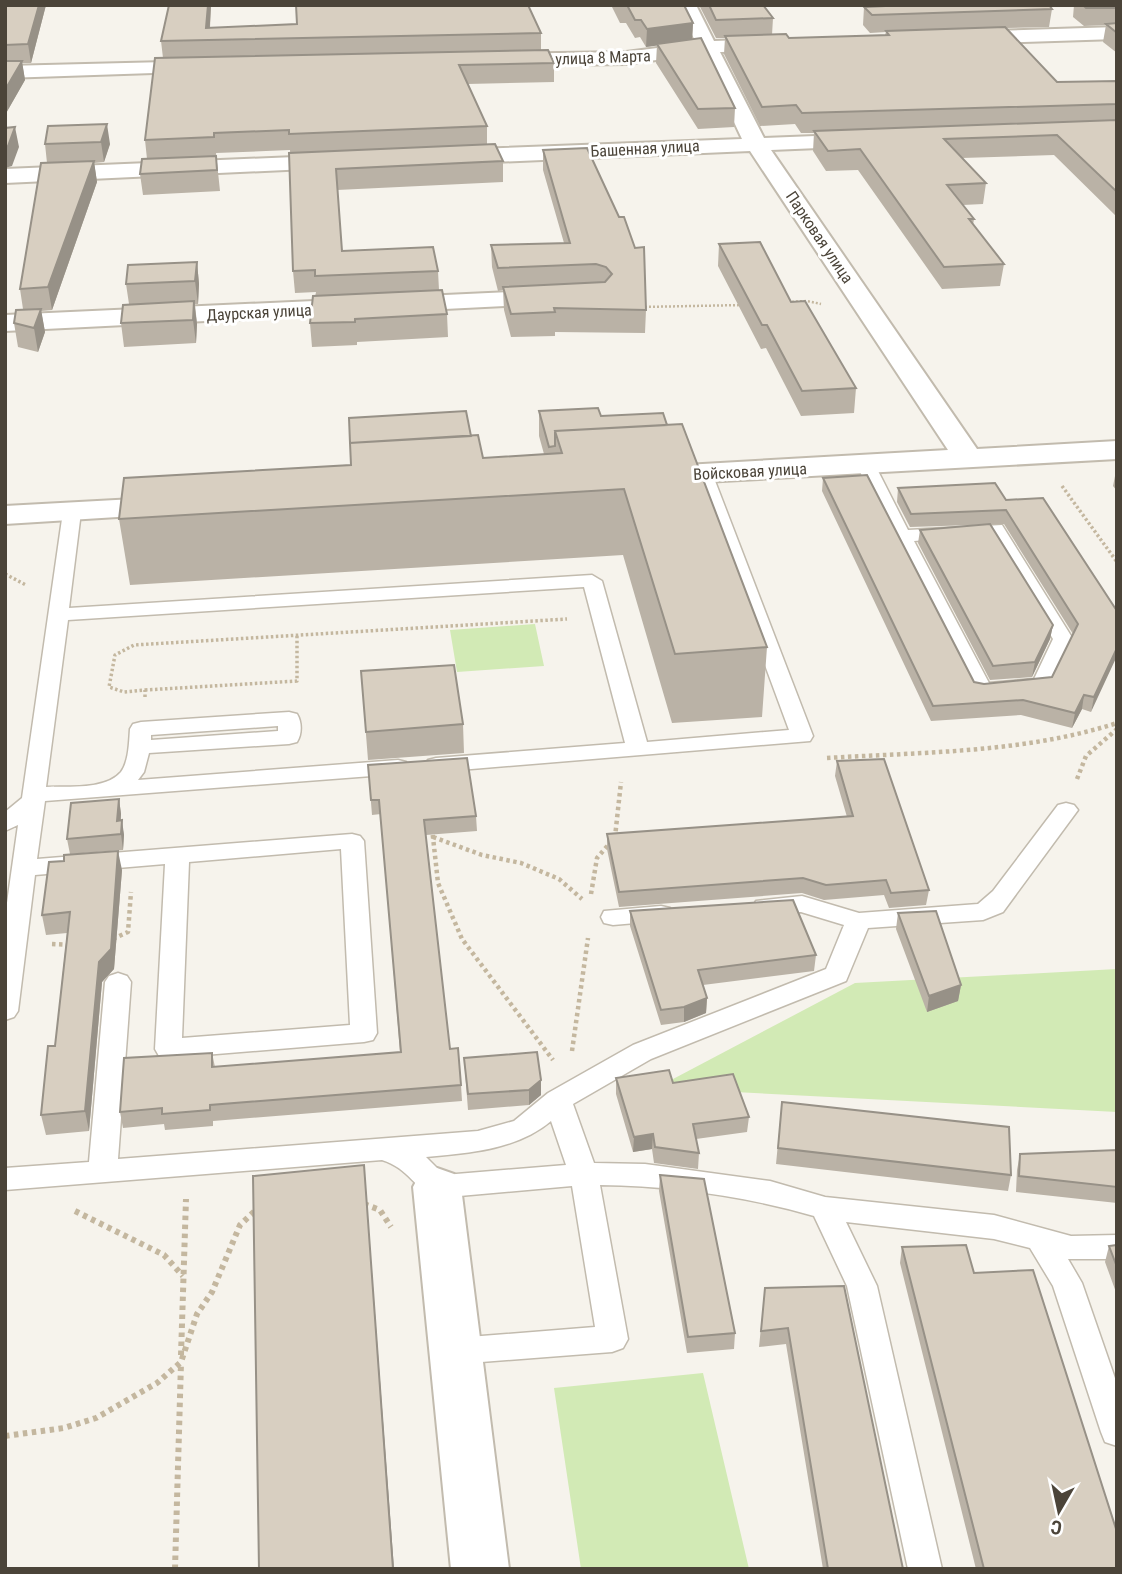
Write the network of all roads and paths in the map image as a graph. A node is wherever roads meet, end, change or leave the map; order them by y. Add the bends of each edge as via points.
1 (687, 5) edge
2 (1117, 33) edge
3 (940, 39) edge
4 (790, 44) edge
5 (709, 47) junction
6 (474, 61) edge
7 (226, 67) edge
8 (5, 72) edge
9 (895, 139) edge
10 (756, 144) junction
11 (422, 158) edge
12 (367, 161) edge
13 (5, 176) edge
14 (577, 297) joint
15 (779, 303) edge
16 (747, 305) edge
17 (828, 307) dead end
18 (5, 323) edge
19 (1117, 450) edge
20 (970, 459) junction
21 (866, 465) junction
22 (703, 473) junction
23 (628, 478) edge
24 (1059, 481) dead end
25 (195, 504) edge
26 (72, 512) junction
27 (5, 515) edge
28 (902, 536) junction
29 (1117, 562) edge
30 (59, 615) junction
31 (572, 620) dead end
32 (297, 635) junction
33 (145, 690) junction
34 (1117, 723) edge
35 (1117, 729) edge
36 (140, 738) junction
37 (638, 750) junction
38 (817, 759) dead end
39 (91, 790) junction
40 (34, 797) junction
41 (1066, 810) joint
42 (5, 824) edge
43 (432, 825) edge
44 (433, 837) junction
45 (177, 855) junction
46 (25, 868) junction
47 (735, 909) edge
48 (602, 912) joint
49 (681, 913) edge
50 (858, 921) junction
51 (48, 943) dead end
52 (78, 943) edge
53 (118, 982) dead end
54 (5, 1011) edge
55 (558, 1100) junction
56 (374, 1149) junction
57 (103, 1171) junction
58 (583, 1174) junction
59 (5, 1179) edge
60 (437, 1187) junction
61 (186, 1190) dead end
62 (359, 1201) edge
63 (266, 1203) edge
64 (67, 1208) dead end
65 (825, 1208) junction
66 (394, 1232) dead end
67 (1041, 1241) junction
68 (1117, 1247) edge
69 (184, 1276) junction
70 (456, 1351) junction
71 (181, 1362) junction
72 (1117, 1432) edge
73 (5, 1436) edge
74 (175, 1569) edge
75 (480, 1569) edge
76 (925, 1569) edge

1 - 5 street, Парковая улица
2 - 3 street
4 - 5 street, улица 8 Марта
5 - 6 street, улица 8 Марта via 626,58
5 - 10 street, Парковая улица
7 - 8 street
9 - 10 street, Башенная улица
10 - 11 street, Башенная улица
10 - 20 street, Парковая улица
12 - 13 street
14 - 16 path via 612,306
14 - 18 street, Даурская улица
15 - 17 path via 807,301
19 - 20 street, Войсковая улица
20 - 21 street, Войсковая улица
21 - 22 street, Войсковая улица
21 - 28 lane
22 - 23 street, Войсковая улица
22 - 37 lane via 802,736
24 - 29 path
25 - 26 street
26 - 27 street
26 - 30 lane
28 - 28 lane via 982,690 1042,685 1063,639 995,529
30 - 37 lane via 592,581
30 - 40 lane
31 - 32 path
32 - 33 path via 297,681
32 - 33 path via 134,645 117,650 109,687 124,692
33 - 36 path
34 - 38 path via 1074,737 1021,745
35 - 41 path via 1086,756
36 - 36 lane via 289,719 289,737
36 - 39 lane via 130,778
37 - 39 lane
39 - 40 lane
40 - 42 lane
40 - 46 lane
41 - 50 lane via 1002,897 983,912
43 - 44 path
44 - 48 path via 559,879
44 - 55 path via 438,883 462,939 553,1059
45 - 45 lane via 352,841 364,1033 168,1049
45 - 46 lane
46 - 54 lane
47 - 50 lane via 802,904
48 - 49 lane
50 - 55 lane via 837,975 642,1052
51 - 52 path
53 - 57 lane
55 - 56 lane via 524,1128 497,1139
55 - 58 lane
56 - 57 lane
56 - 60 lane via 409,1159
57 - 59 lane
58 - 60 lane
58 - 65 lane via 699,1181 769,1192
58 - 70 lane via 612,1339
60 - 70 street
61 - 69 path
62 - 66 path via 380,1210
63 - 71 path via 240,1225 212,1292 197,1314
64 - 69 path via 142,1242 164,1255
65 - 67 lane via 994,1227
65 - 76 lane via 862,1286
67 - 68 lane via 1071,1248
67 - 72 lane via 1067,1283
69 - 71 path
70 - 75 street
71 - 73 path via 158,1382 96,1418 64,1428
71 - 74 path

